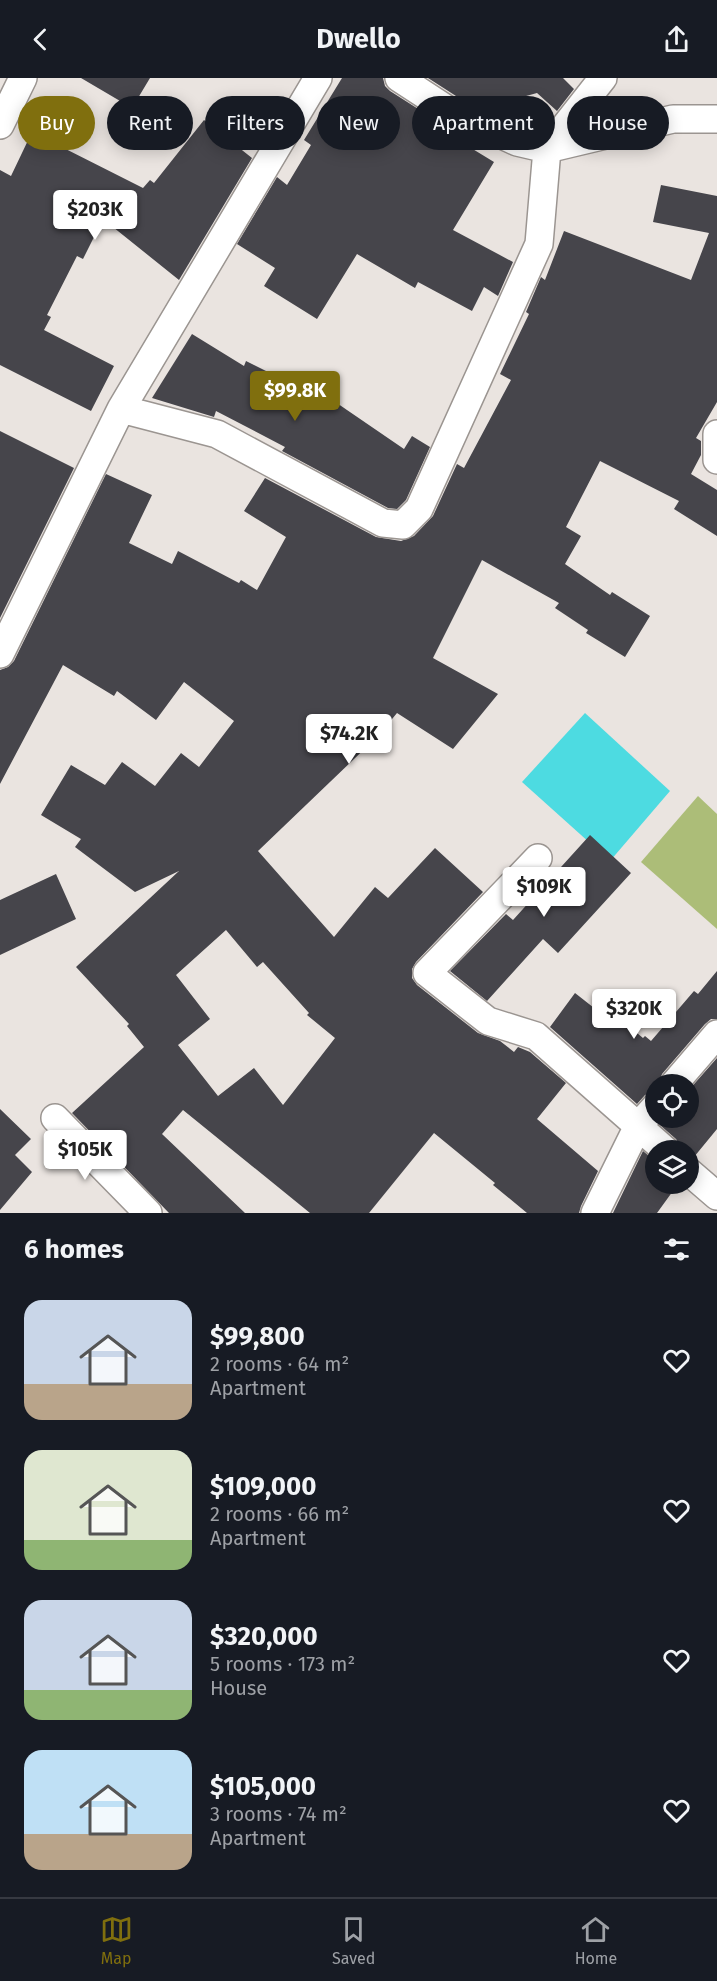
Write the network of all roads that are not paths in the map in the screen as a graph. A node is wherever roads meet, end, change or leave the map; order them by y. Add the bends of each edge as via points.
1 (23, 78) edge
2 (318, 78) edge
3 (399, 78) edge
4 (603, 78) edge
5 (427, 96) edge
6 (717, 119) edge
7 (0, 125) edge
8 (555, 140) edge
9 (555, 147) edge
10 (548, 150) edge
11 (121, 409) junction
12 (717, 434) edge
13 (717, 460) edge
14 (0, 654) edge
15 (538, 858) dead end
16 (717, 1034) edge
17 (683, 1074) edge
18 (55, 1118) dead end
19 (645, 1118) edge
20 (638, 1126) junction
21 (654, 1140) edge
22 (699, 1180) edge
23 (717, 1196) edge
24 (148, 1213) edge
25 (595, 1213) edge

1 - 7 street
2 - 11 street
3 - 5 street
4 - 8 street
6 - 9 street via 673,119
10 - 11 street via 538,244 419,509 403,525 383,523 217,434
11 - 14 street
12 - 13 street
15 - 20 street via 427,973 488,1021 536,1036
16 - 17 street
18 - 24 street
19 - 20 street
20 - 21 street
20 - 25 street
22 - 23 street

